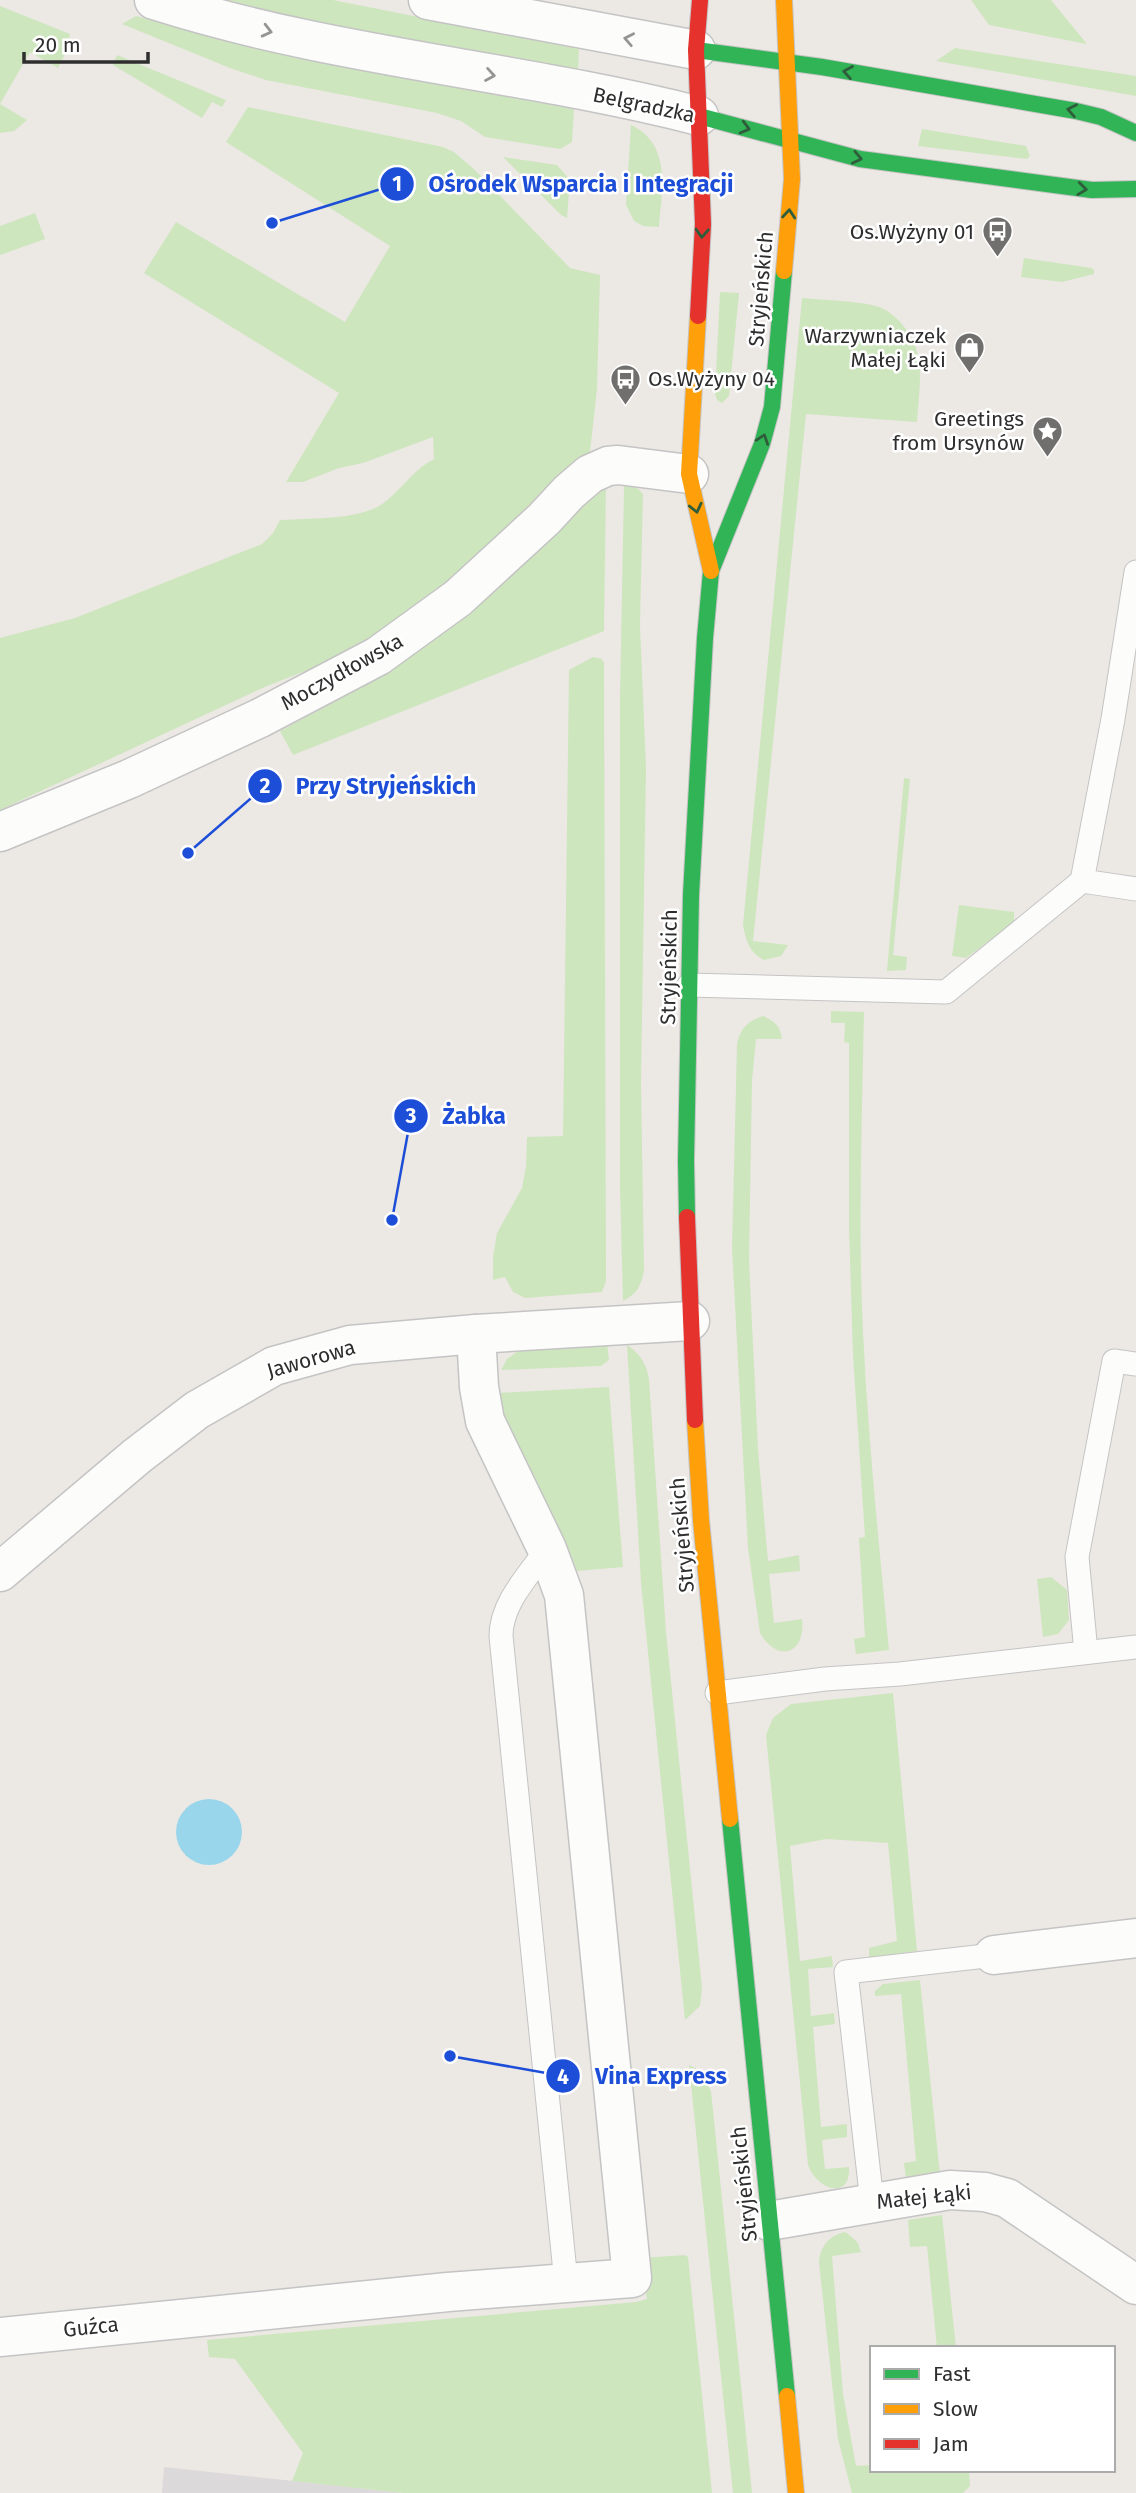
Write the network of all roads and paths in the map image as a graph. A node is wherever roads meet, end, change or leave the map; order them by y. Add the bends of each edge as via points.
1 (154, 0) edge
2 (428, 0) edge
3 (700, 0) edge
4 (784, 0) edge
5 (696, 50) junction
6 (787, 63) junction
7 (699, 116) junction
8 (1136, 133) edge
9 (791, 141) junction
10 (1136, 189) edge
11 (689, 474) junction
12 (710, 571) junction
13 (1136, 572) edge
14 (0, 832) edge
15 (1082, 881) junction
16 (1136, 889) edge
17 (689, 985) junction
18 (690, 1321) junction
19 (476, 1334) junction
20 (1136, 1364) edge
21 (547, 1549) junction
22 (0, 1572) edge
23 (1136, 1647) edge
24 (1086, 1653) junction
25 (718, 1693) junction
26 (1136, 1938) edge
27 (994, 1955) joint
28 (872, 2202) junction
29 (769, 2221) junction
30 (566, 2282) junction
31 (1136, 2286) edge
32 (0, 2337) edge
33 (796, 2493) edge

1 -> 7 street, Belgradzka via 323,44
5 -> 2 street
3 - 5 street, Stryjeńskich
4 - 6 street, Stryjeńskich
5 - 6 street
5 - 7 street, Stryjeńskich
8 -> 6 street via 1076,111
6 - 9 street, Stryjeńskich
7 -> 9 street, Belgradzka
7 -> 11 street, Stryjeńskich via 703,224
9 -> 10 street, Belgradzka via 901,165 1092,190
12 -> 9 street, Stryjeńskich via 762,444 772,407 792,179
11 -> 12 street, Stryjeńskich
11 - 14 street, Moczydłowska via 618,465 590,474 458,598 378,656 130,779
12 - 17 street, Stryjeńskich via 696,774
13 - 15 lane
15 - 16 lane
15 - 17 lane via 946,992
17 - 18 street, Stryjeńskich via 686,1161
18 - 19 street, Jaworowa
18 - 25 street, Stryjeńskich via 701,1520
19 - 21 street via 485,1421
19 - 22 street, Jaworowa via 350,1345 263,1370 197,1410 137,1456
20 - 24 lane via 1114,1361 1077,1557
21 - 30 lane via 506,1608 500,1636
21 - 30 street, Guźca via 564,1595 632,2278
23 - 24 lane
24 - 25 lane
25 - 29 street, Stryjeńskich
26 - 27 street
27 - 28 lane via 846,1972
28 - 29 street, Małej Łąki
28 - 31 street, Małej Łąki via 964,2190 1007,2198
29 - 33 street, Stryjeńskich
30 - 32 street, Guźca

